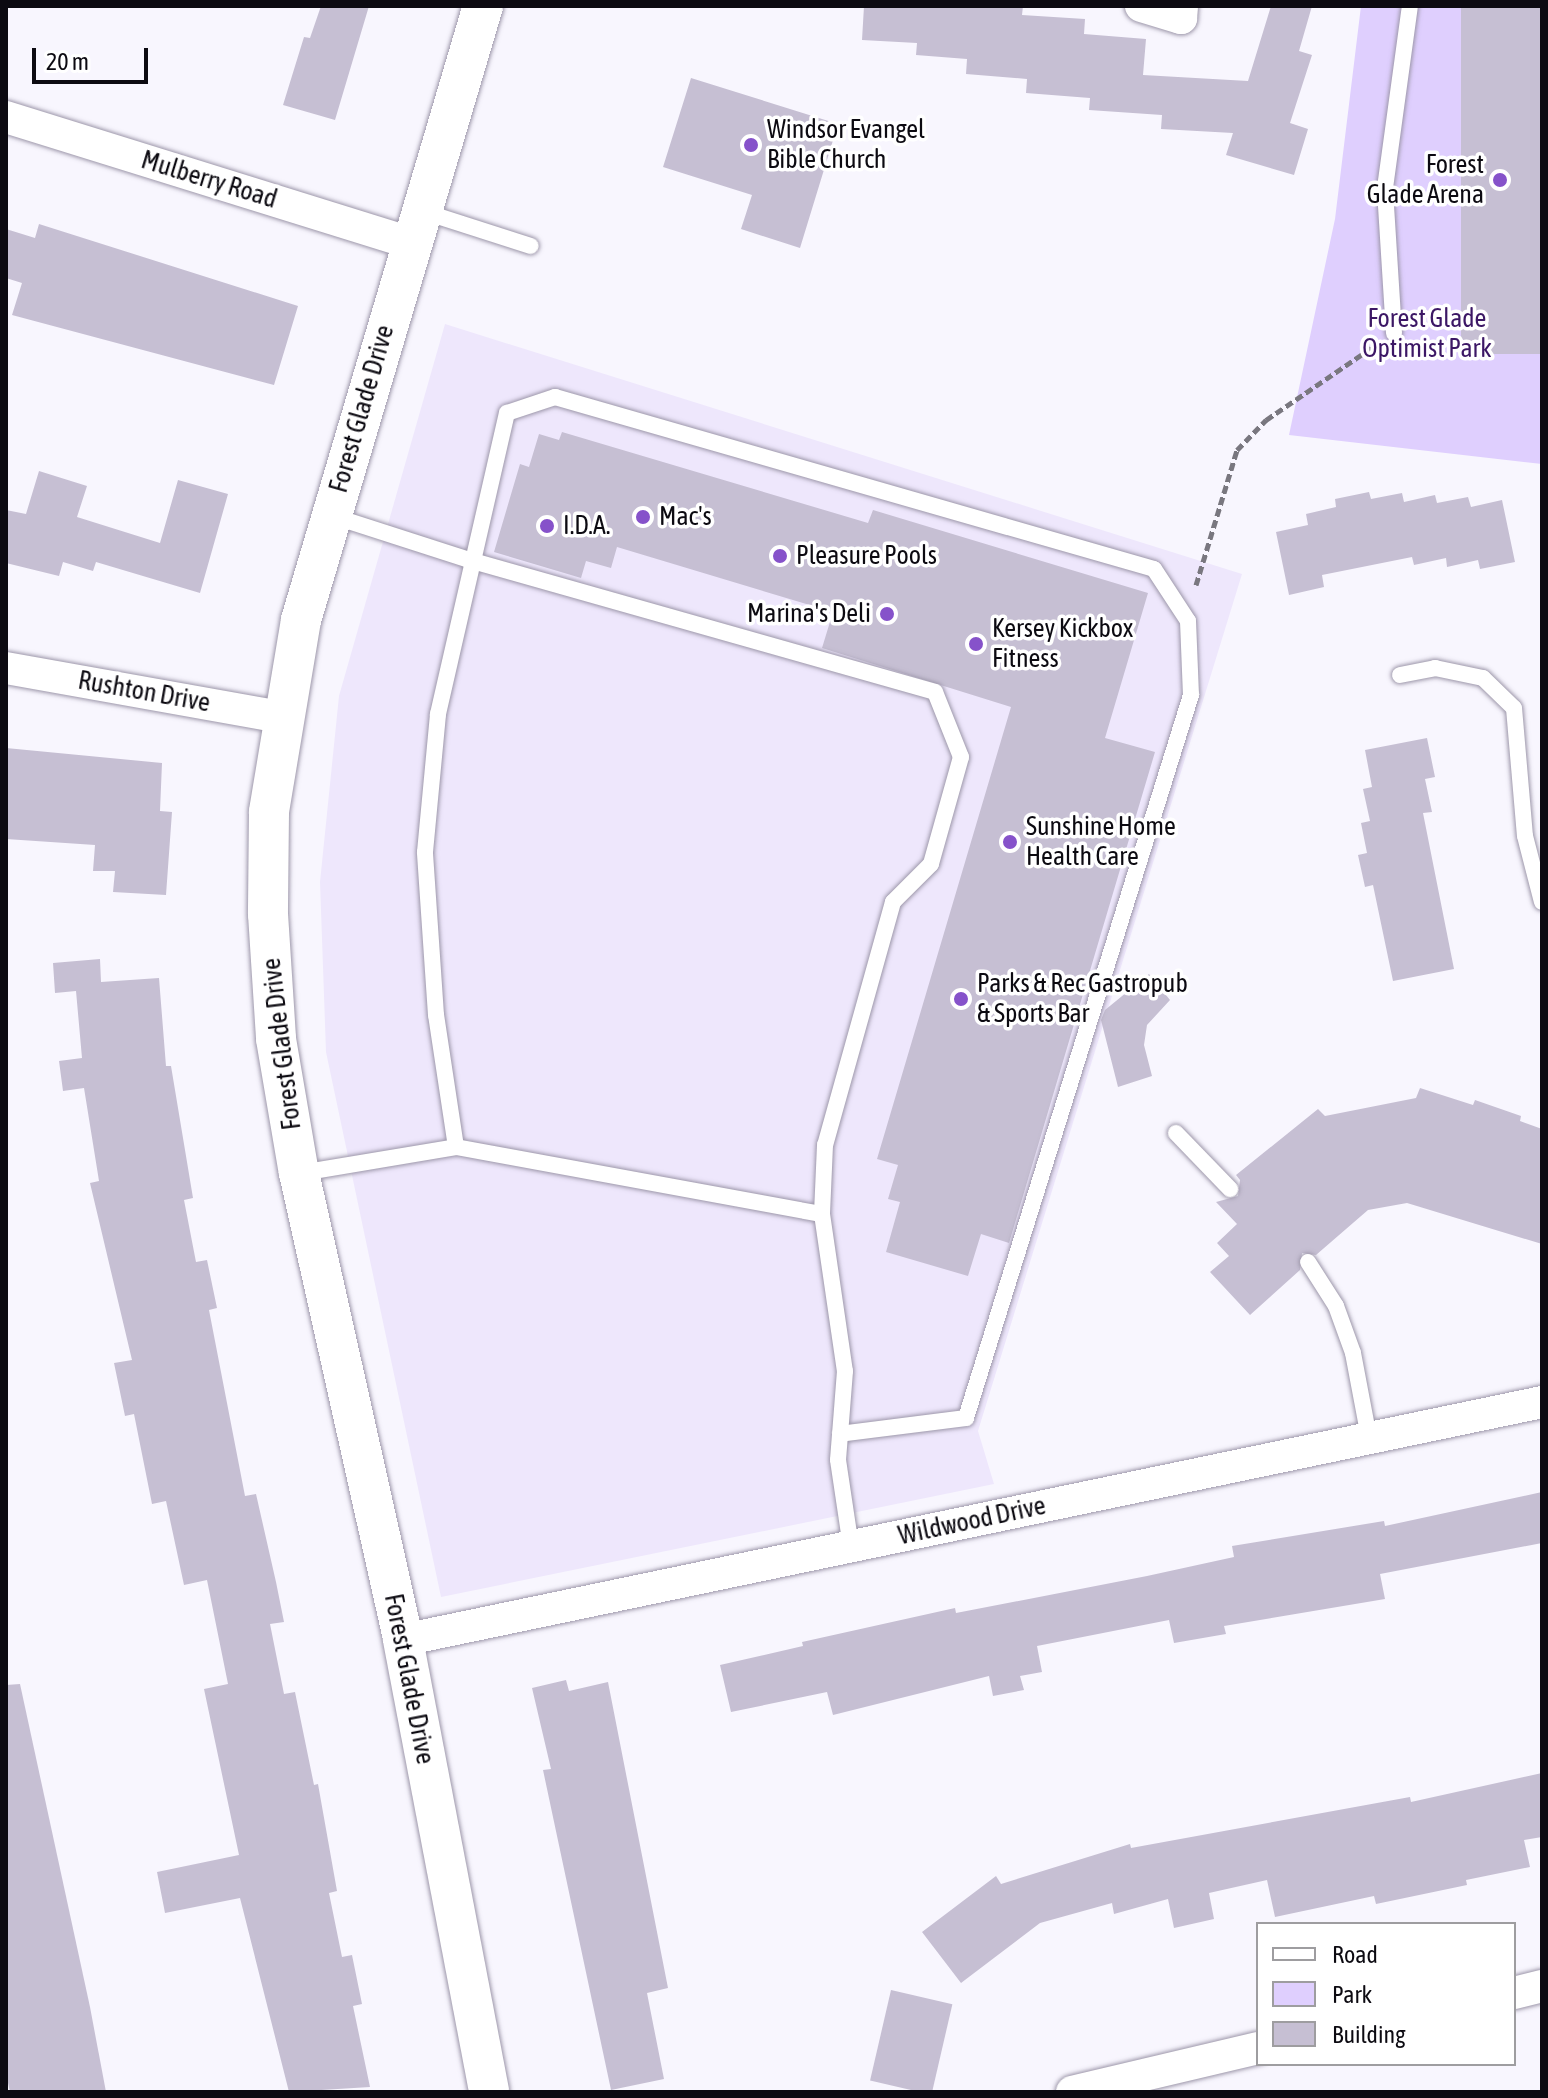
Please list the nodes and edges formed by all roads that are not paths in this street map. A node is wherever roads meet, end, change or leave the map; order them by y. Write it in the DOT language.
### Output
graph roads {
  1 [pos="483,6"];
  2 [pos="1141,6"];
  3 [pos="1182,6"];
  4 [pos="1410,6"];
  5 [pos="6,117"];
  6 [pos="416,227"];
  7 [pos="531,246"];
  8 [pos="1394,333"];
  9 [pos="331,515"];
  10 [pos="469,560"];
  11 [pos="6,668"];
  12 [pos="1400,675"];
  13 [pos="282,717"];
  14 [pos="1542,902"];
  15 [pos="1176,1133"];
  16 [pos="456,1147"];
  17 [pos="299,1173"];
  18 [pos="1230,1189"];
  19 [pos="822,1214"];
  20 [pos="1308,1262"];
  21 [pos="1542,1402"];
  22 [pos="840,1434"];
  23 [pos="1369,1438"];
  24 [pos="851,1547"];
  25 [pos="403,1640"];
  26 [pos="1542,1986"];
  27 [pos="1516,1992"];
  28 [pos="1256,2048"];
  29 [pos="489,2092"];
  30 [pos="1072,2092"];
  1 -- 6 [label="street, Forest Glade Drive"];
  2 -- 3 [label="street"];
  4 -- 8 [label="lane"];
  5 -- 6 [label="street, Mulberry Road"];
  6 -- 7 [label="lane"];
  6 -- 9 [label="street, Forest Glade Drive"];
  9 -- 10 [label="lane"];
  9 -- 13 [label="street, Forest Glade Drive"];
  10 -- 16 [label="lane"];
  10 -- 19 [label="lane"];
  10 -- 22 [label="lane"];
  11 -- 13 [label="street, Rushton Drive"];
  12 -- 14 [label="lane"];
  13 -- 17 [label="street, Forest Glade Drive"];
  15 -- 18 [label="lane"];
  16 -- 17 [label="lane"];
  16 -- 19 [label="lane"];
  17 -- 25 [label="street, Forest Glade Drive"];
  19 -- 22 [label="lane"];
  20 -- 23 [label="lane"];
  21 -- 23 [label="street, Wildwood Drive"];
  22 -- 24 [label="lane"];
  23 -- 24 [label="street, Wildwood Drive"];
  24 -- 25 [label="street, Wildwood Drive"];
  25 -- 29 [label="street, Forest Glade Drive"];
  26 -- 27 [label="street"];
  28 -- 30 [label="street"];
}
